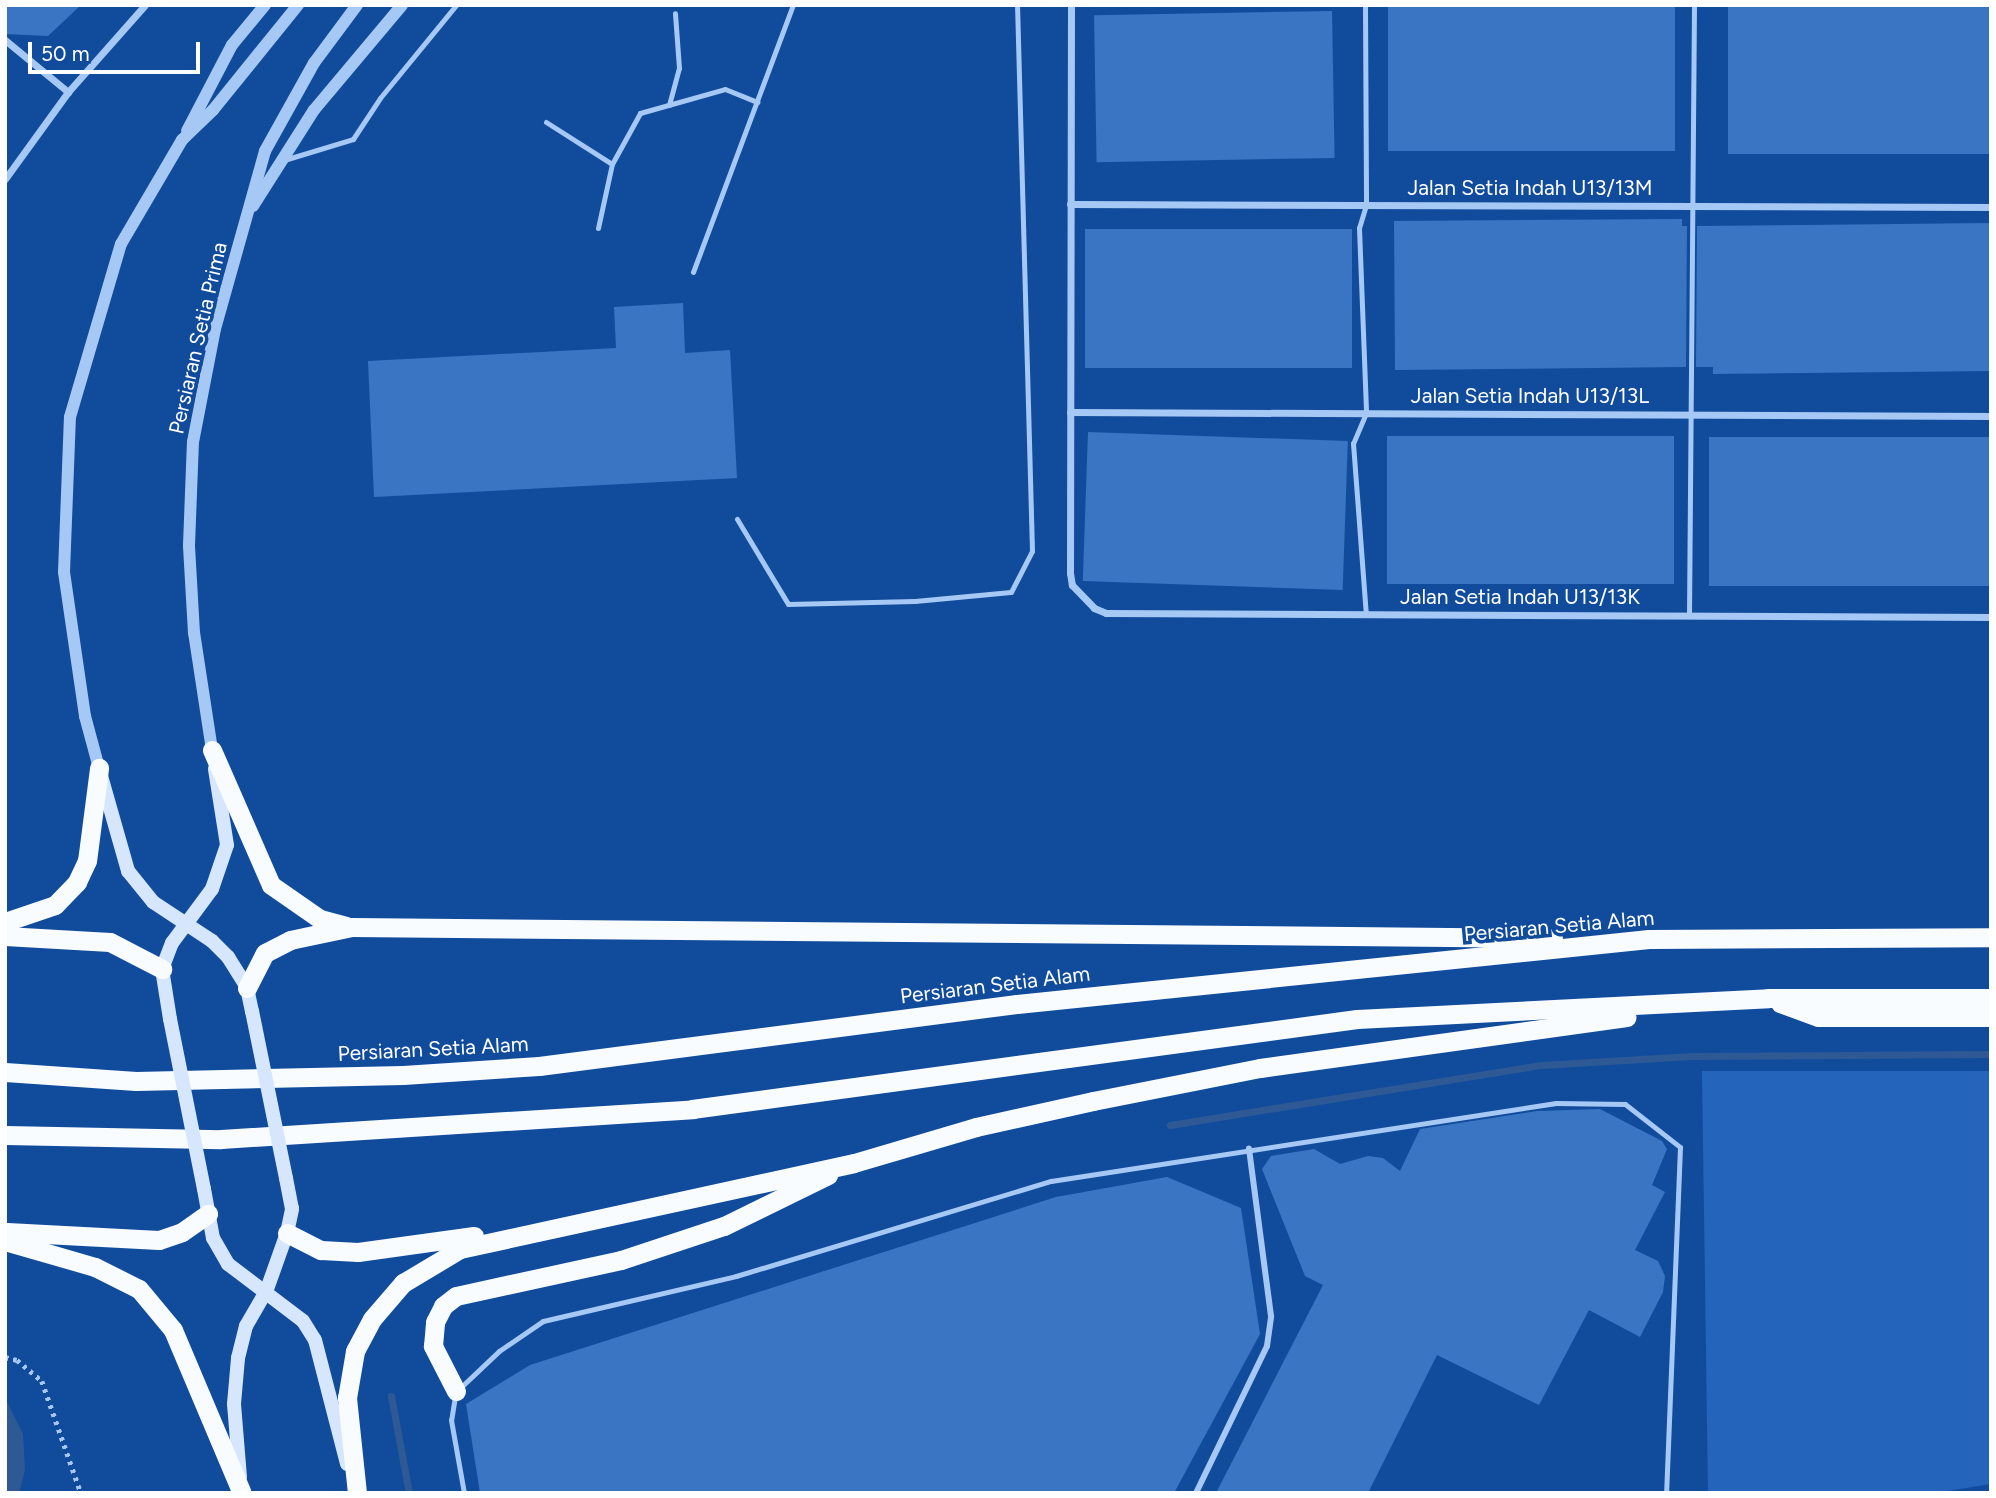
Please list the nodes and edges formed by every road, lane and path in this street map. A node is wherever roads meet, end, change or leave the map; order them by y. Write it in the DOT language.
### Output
graph roads {
  1 [pos="145,5"];
  2 [pos="265,5"];
  3 [pos="298,5"];
  4 [pos="357,5"];
  5 [pos="402,5"];
  6 [pos="456,5"];
  7 [pos="793,5"];
  8 [pos="1017,5"];
  9 [pos="1071,5"];
  10 [pos="1365,5"];
  11 [pos="1694,5"];
  12 [pos="675,13"];
  13 [pos="5,40"];
  14 [pos="68,92"];
  15 [pos="757,102"];
  16 [pos="669,105"];
  17 [pos="545,122"];
  18 [pos="182,140"];
  19 [pos="284,160"];
  20 [pos="611,164"];
  21 [pos="5,178"];
  22 [pos="1070,204"];
  23 [pos="1366,205"];
  24 [pos="1692,206"];
  25 [pos="1991,206"];
  26 [pos="246,218"];
  27 [pos="598,228"];
  28 [pos="693,272"];
  29 [pos="1070,412"];
  30 [pos="1366,414"];
  31 [pos="1689,414"];
  32 [pos="1991,416"];
  33 [pos="737,519"];
  34 [pos="1366,614"];
  35 [pos="1689,615"];
  36 [pos="1991,617"];
  37 [pos="212,750"];
  38 [pos="99,768"];
  39 [pos="5,922"];
  40 [pos="186,924"];
  41 [pos="351,928"];
  42 [pos="5,936"];
  43 [pos="1991,937"];
  44 [pos="1650,939"];
  45 [pos="162,969"];
  46 [pos="247,988"];
  47 [pos="1768,998"];
  48 [pos="1991,998"];
  49 [pos="1991,1017"];
  50 [pos="5,1072"];
  51 [pos="5,1135"];
  52 [pos="1249,1148"];
  53 [pos="854,1163"];
  54 [pos="208,1214"];
  55 [pos="562,1223"];
  56 [pos="5,1232"];
  57 [pos="287,1234"];
  58 [pos="5,1241"];
  59 [pos="266,1292"];
  60 [pos="5,1357"];
  61 [pos="456,1391"];
  62 [pos="242,1492"];
  63 [pos="81,1493"];
  64 [pos="355,1493"];
  65 [pos="464,1493"];
  66 [pos="1196,1493"];
  67 [pos="1668,1493"];
  1 -- 14 [label="street"];
  2 -- 18 [label="street"];
  3 -- 18 [label="street"];
  4 -- 26 [label="street, Persiaran Setia Prima"];
  5 -- 19 [label="street"];
  6 -- 19 [label="lane"];
  7 -- 15 [label="lane"];
  8 -- 33 [label="lane"];
  9 -- 22 [label="street"];
  10 -- 23 [label="lane"];
  11 -- 24 [label="lane"];
  12 -- 16 [label="lane"];
  13 -- 14 [label="street"];
  14 -- 21 [label="street"];
  15 -- 16 [label="lane"];
  15 -- 28 [label="lane"];
  16 -- 20 [label="lane"];
  17 -- 20 [label="lane"];
  18 -- 38 [label="street"];
  19 -- 26 [label="street"];
  20 -- 27 [label="lane"];
  22 -- 23 [label="street, Jalan Setia Indah U13/13M"];
  22 -- 29 [label="street"];
  23 -- 24 [label="street, Jalan Setia Indah U13/13M"];
  23 -- 30 [label="lane"];
  24 -- 25 [label="street, Jalan Setia Indah U13/13M"];
  24 -- 31 [label="lane"];
  26 -- 37 [label="street, Persiaran Setia Prima"];
  29 -- 30 [label="street, Jalan Setia Indah U13/13L"];
  29 -- 34 [label="street, Jalan Setia Indah U13/13K"];
  30 -- 31 [label="street, Jalan Setia Indah U13/13L"];
  30 -- 34 [label="lane"];
  31 -- 32 [label="street, Jalan Setia Indah U13/13L"];
  31 -- 35 [label="lane"];
  34 -- 35 [label="street, Jalan Setia Indah U13/13K"];
  35 -- 36 [label="street, Jalan Setia Indah U13/13K"];
  37 -- 40 [label="main road"];
  37 -- 41 [label="highway"];
  38 -- 39 [label="highway"];
  38 -- 40 [label="main road"];
  40 -- 45 [label="main road"];
  40 -- 46 [label="main road"];
  41 -- 44 [label="highway"];
  41 -- 46 [label="highway"];
  42 -- 45 [label="highway"];
  43 -- 44 [label="highway, Persiaran Setia Alam"];
  44 -- 50 [label="highway, Persiaran Setia Alam"];
  45 -- 54 [label="main road, bridge"];
  46 -- 57 [label="main road, bridge"];
  47 -- 48 [label="highway"];
  47 -- 49 [label="highway"];
  47 -- 51 [label="highway"];
  47 -- 53 [label="highway"];
  52 -- 61 [label="lane"];
  52 -- 66 [label="street"];
  52 -- 67 [label="lane"];
  53 -- 55 [label="highway"];
  53 -- 61 [label="highway"];
  54 -- 56 [label="highway"];
  54 -- 59 [label="main road"];
  55 -- 57 [label="highway"];
  55 -- 64 [label="highway"];
  57 -- 59 [label="main road"];
  58 -- 62 [label="highway"];
  59 -- 62 [label="main road"];
  59 -- 64 [label="main road"];
  60 -- 63 [label="path"];
  61 -- 65 [label="lane"];
}
